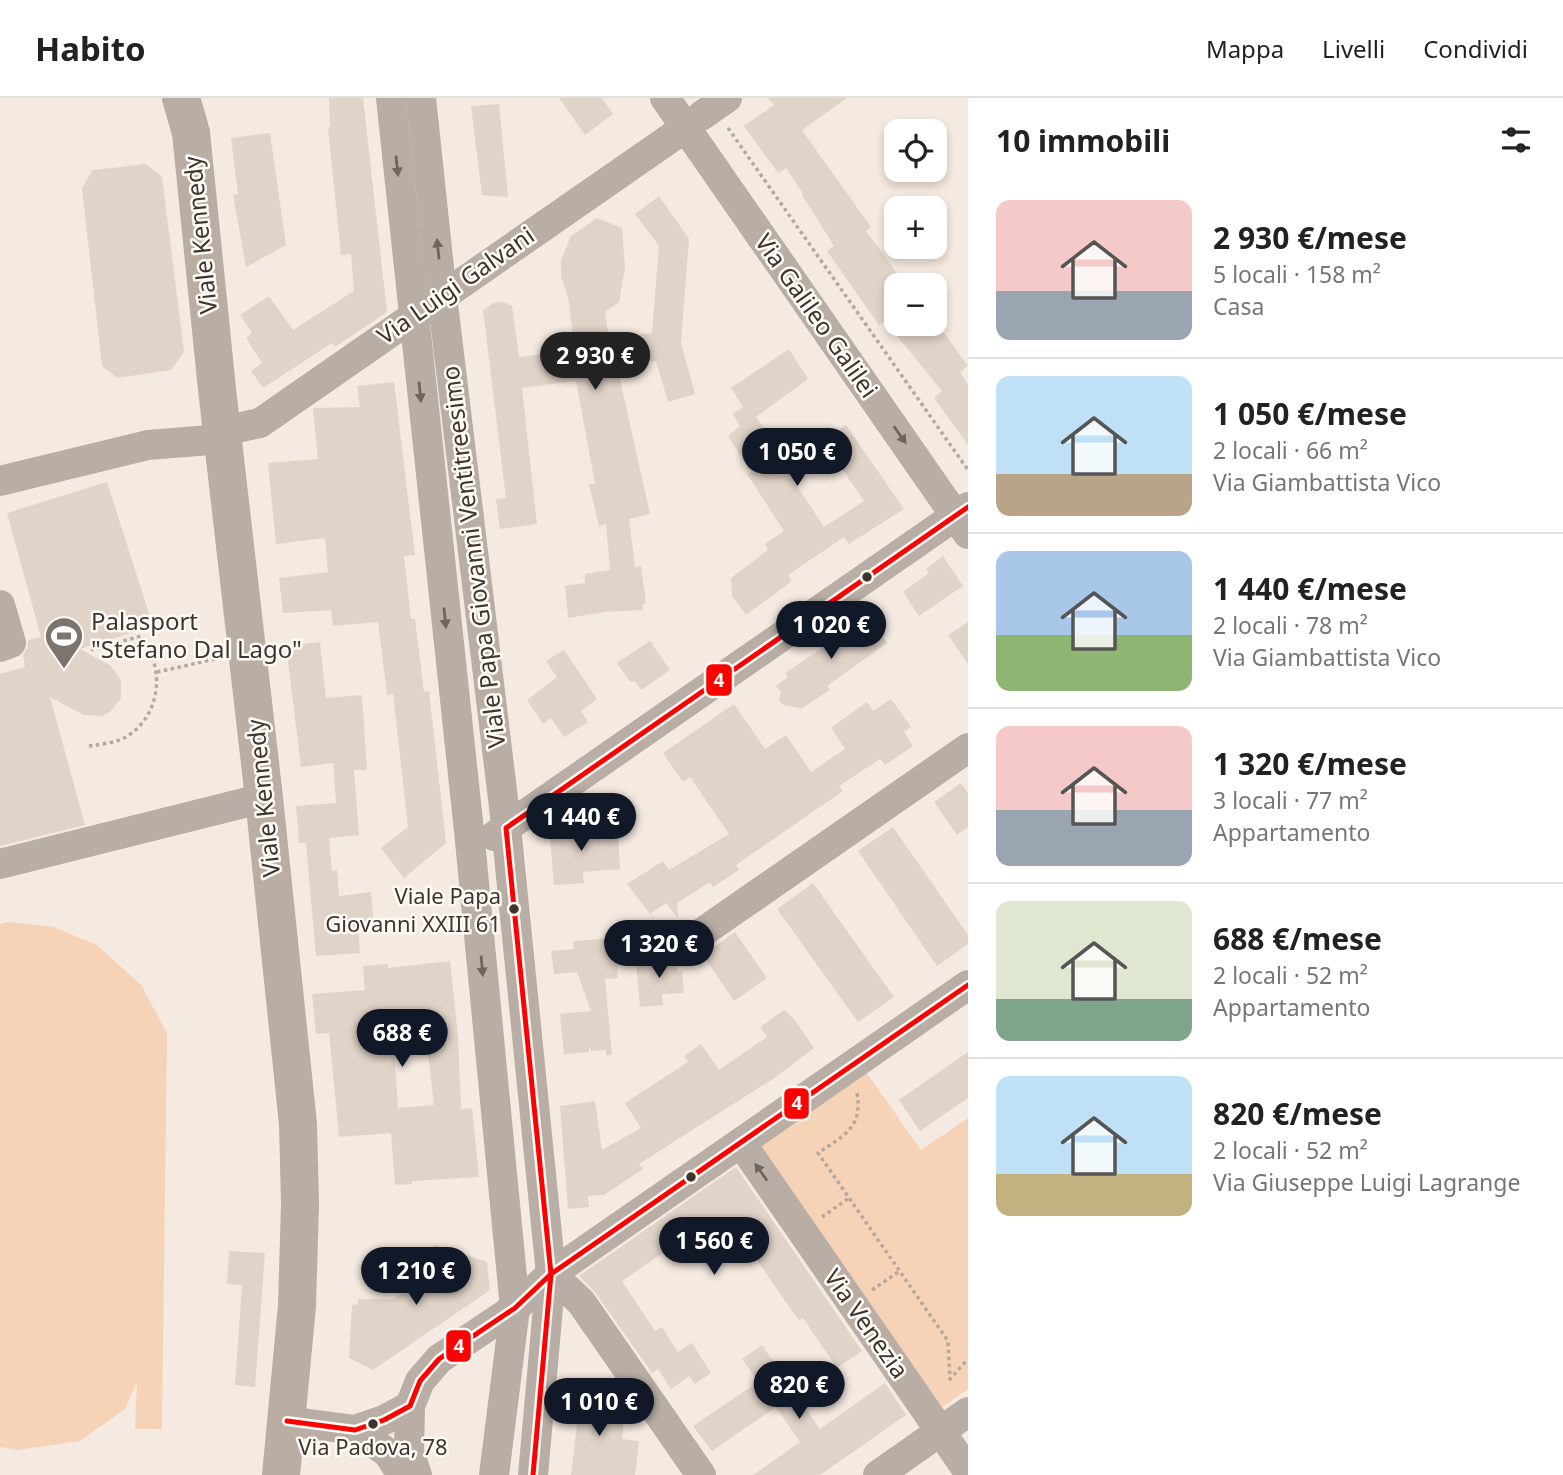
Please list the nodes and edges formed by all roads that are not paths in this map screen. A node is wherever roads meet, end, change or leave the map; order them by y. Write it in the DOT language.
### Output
graph roads {
  1 [pos="391,98"];
  2 [pos="421,98"];
  3 [pos="664,98"];
  4 [pos="188,106"];
  5 [pos="705,113"];
  6 [pos="442,296"];
  7 [pos="412,317"];
  8 [pos="222,435"];
  9 [pos="0,481"];
  10 [pos="965,513"];
  11 [pos="0,605"];
  12 [pos="0,646"];
  13 [pos="968,748"];
  14 [pos="264,798"];
  15 [pos="506,828"];
  16 [pos="470,852"];
  17 [pos="0,864"];
  18 [pos="687,943"];
  19 [pos="968,985"];
  20 [pos="741,1143"];
  21 [pos="551,1274"];
  22 [pos="514,1308"];
  23 [pos="410,1406"];
  24 [pos="968,1412"];
  25 [pos="287,1421"];
  26 [pos="355,1430"];
  27 [pos="941,1431"];
  28 [pos="968,1471"];
  29 [pos="281,1475"];
  30 [pos="402,1475"];
  31 [pos="417,1475"];
  32 [pos="494,1475"];
  33 [pos="533,1475"];
  34 [pos="701,1475"];
  35 [pos="878,1475"];
  1 -- 7 [label="street, Viale Papa Giovanni Ventitreesimo, one-way"];
  6 -- 2 [label="street, Viale Papa Giovanni Ventitreesimo, one-way"];
  3 -- 5 [label="street, Via Galileo Galilei"];
  4 -- 8 [label="main road, Viale Kennedy"];
  5 -- 6 [label="street, Via Luigi Galvani"];
  5 -- 10 [label="street, Via Galileo Galilei"];
  6 -- 7 [label="street, Via Luigi Galvani"];
  6 -- 15 [label="street, Viale Papa Giovanni Ventitreesimo"];
  7 -- 8 [label="street, Via Luigi Galvani"];
  7 -- 16 [label="street, Viale Papa Giovanni Ventitreesimo, one-way"];
  8 -- 9 [label="street, Via Luigi Galvani"];
  8 -- 14 [label="main road, Viale Kennedy"];
  10 -- 15 [label="street"];
  11 -- 12 [label="street"];
  13 -- 18 [label="street"];
  14 -- 17 [label="street"];
  14 -- 25 [label="main road, Viale Kennedy"];
  15 -- 16 [label="street"];
  15 -- 21 [label="street, Viale Papa Giovanni Ventitreesimo"];
  16 -- 22 [label="street, Viale Papa Giovanni Ventitreesimo, one-way"];
  19 -- 20 [label="street"];
  20 -- 21 [label="street"];
  27 -- 20 [label="street, Via Venezia, one-way"];
  21 -- 22 [label="street"];
  21 -- 33 [label="street, Viale Papa Giovanni Ventitreesimo"];
  21 -- 34 [label="street"];
  22 -- 23 [label="street"];
  22 -- 32 [label="street, Viale Papa Giovanni Ventitreesimo"];
  23 -- 26 [label="street"];
  23 -- 31 [label="street"];
  24 -- 27 [label="street"];
  25 -- 26 [label="street"];
  25 -- 29 [label="main road, Viale Kennedy"];
  26 -- 30 [label="street"];
  27 -- 28 [label="street, Via Venezia"];
  27 -- 35 [label="street"];
}
